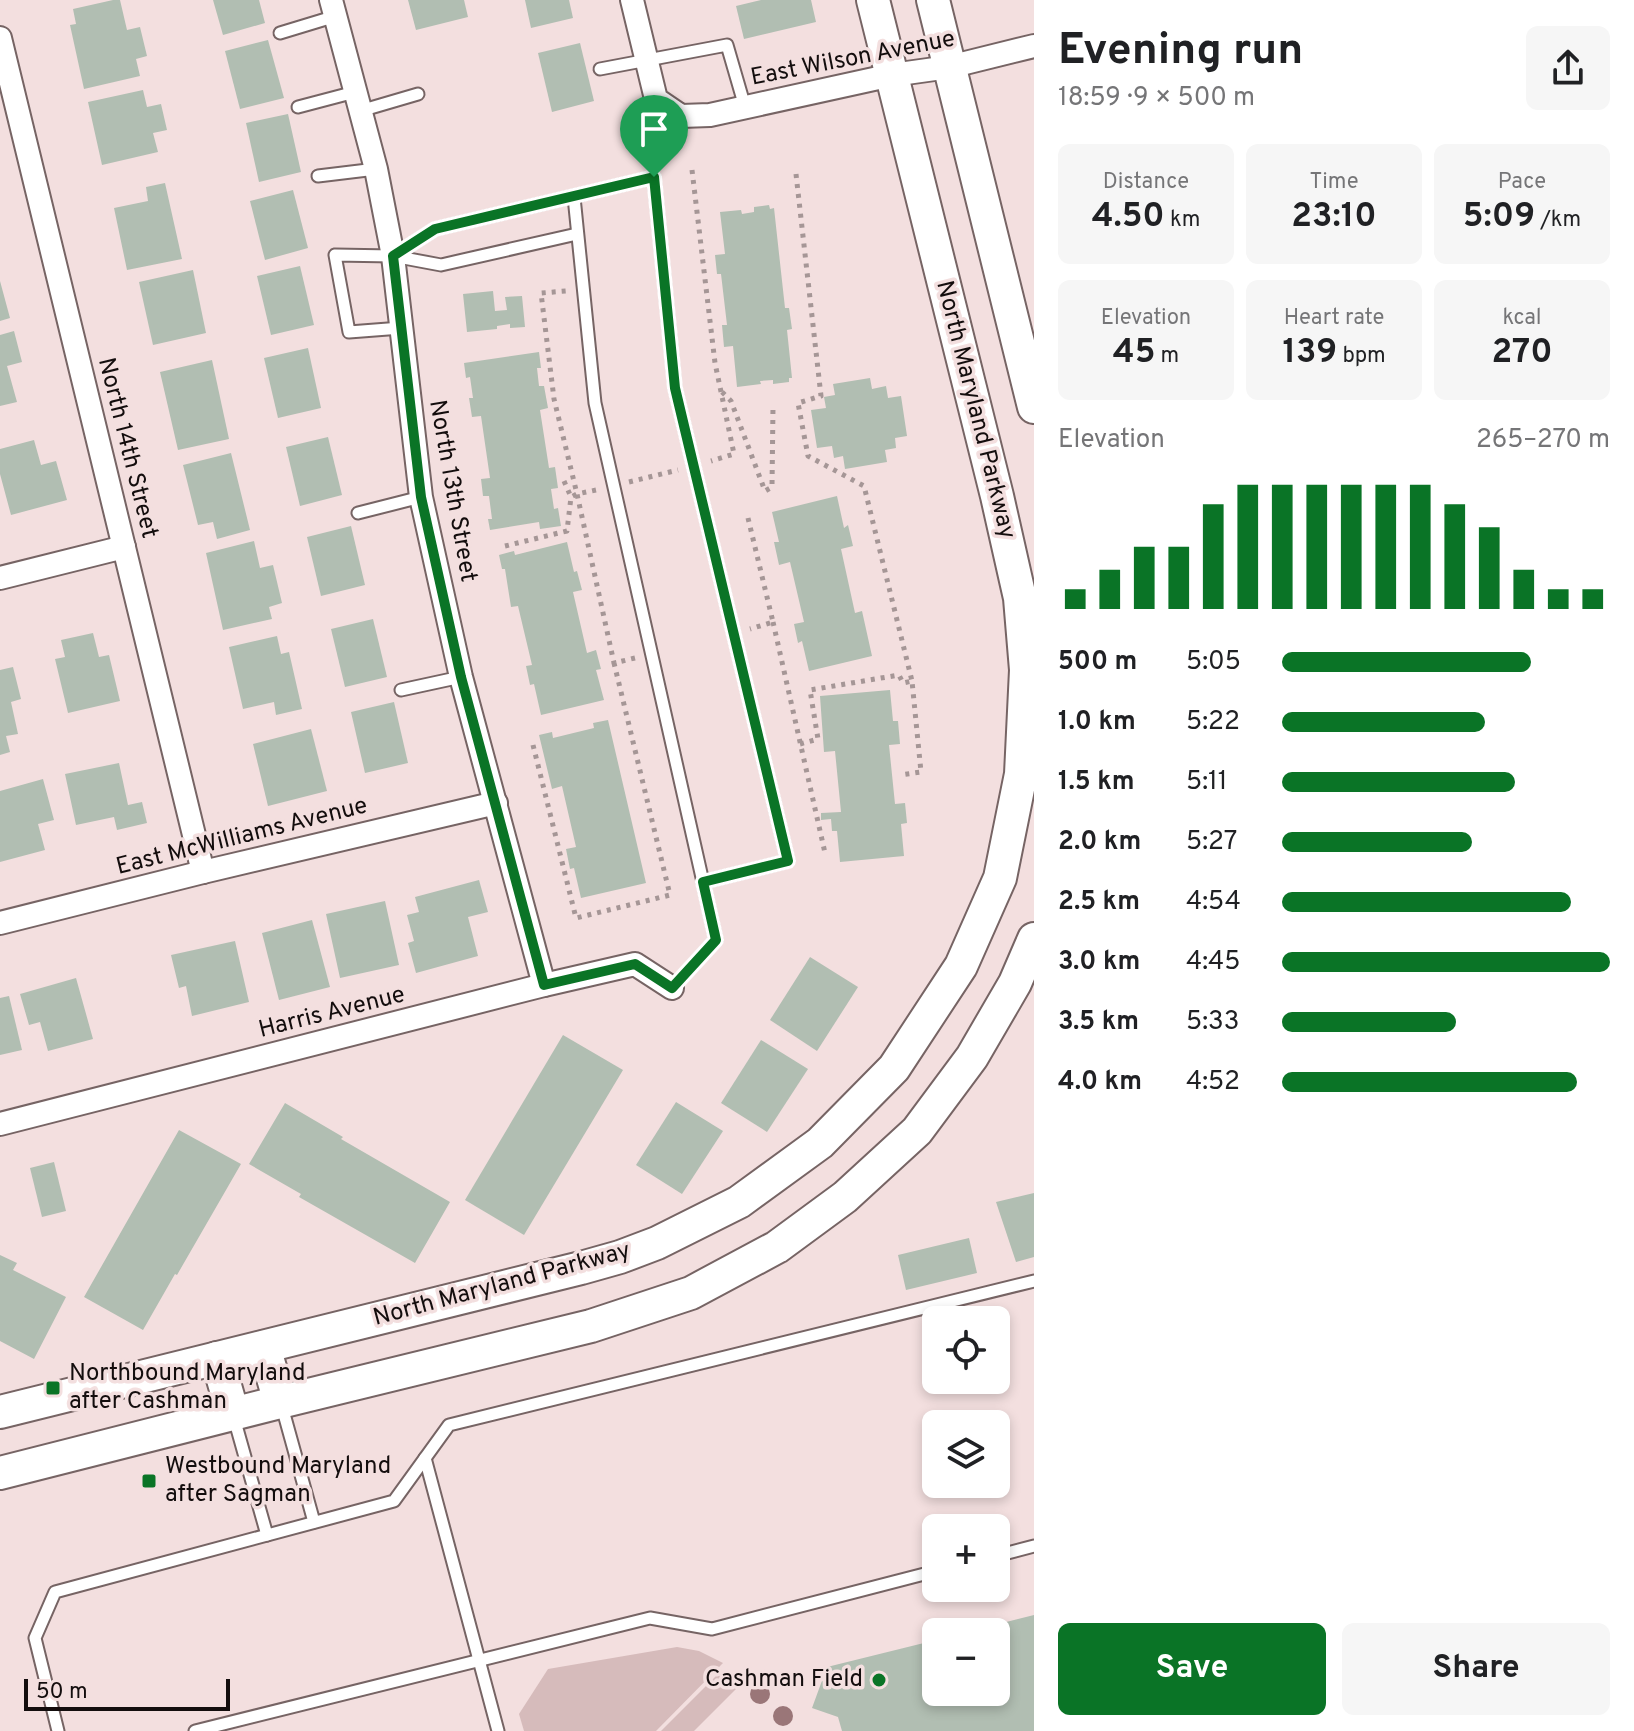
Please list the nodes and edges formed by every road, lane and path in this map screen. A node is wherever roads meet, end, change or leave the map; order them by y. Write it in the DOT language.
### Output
graph roads {
  1 [pos="632,0"];
  2 [pos="873,0"];
  3 [pos="933,0"];
  4 [pos="334,8"];
  5 [pos="280,33"];
  6 [pos="0,38"];
  7 [pos="1034,46"];
  8 [pos="647,60"];
  9 [pos="949,67"];
  10 [pos="600,69"];
  11 [pos="892,75"];
  12 [pos="418,94"];
  13 [pos="357,102"];
  14 [pos="298,107"];
  15 [pos="745,107"];
  16 [pos="376,169"];
  17 [pos="692,170"];
  18 [pos="796,174"];
  19 [pos="318,176"];
  20 [pos="574,197"];
  21 [pos="577,234"];
  22 [pos="393,256"];
  23 [pos="583,289"];
  24 [pos="401,328"];
  25 [pos="721,391"];
  26 [pos="773,407"];
  27 [pos="1034,407"];
  28 [pos="693,466"];
  29 [pos="564,481"];
  30 [pos="614,486"];
  31 [pos="574,496"];
  32 [pos="421,497"];
  33 [pos="358,513"];
  34 [pos="748,518"];
  35 [pos="505,546"];
  36 [pos="124,547"];
  37 [pos="0,578"];
  38 [pos="773,622"];
  39 [pos="733,634"];
  40 [pos="652,654"];
  41 [pos="614,663"];
  42 [pos="461,677"];
  43 [pos="912,681"];
  44 [pos="401,690"];
  45 [pos="800,744"];
  46 [pos="533,745"];
  47 [pos="900,775"];
  48 [pos="496,803"];
  49 [pos="825,853"];
  50 [pos="203,872"];
  51 [pos="703,882"];
  52 [pos="0,923"];
  53 [pos="1034,939"];
  54 [pos="544,985"];
  55 [pos="672,988"];
  56 [pos="0,1124"];
  57 [pos="1034,1281"];
  58 [pos="264,1347"];
  59 [pos="217,1358"];
  60 [pos="280,1402"];
  61 [pos="0,1412"];
  62 [pos="233,1414"];
  63 [pos="425,1458"];
  64 [pos="0,1473"];
  65 [pos="314,1522"];
  66 [pos="267,1535"];
  67 [pos="1034,1546"];
  68 [pos="1010,1552"];
  69 [pos="922,1575"];
  70 [pos="478,1661"];
  71 [pos="58,1731"];
  72 [pos="195,1731"];
  73 [pos="498,1731"];
  1 -- 8 [label="street"];
  2 -- 11 [label="main road, North Maryland Parkway"];
  3 -- 9 [label="main road"];
  4 -- 5 [label="lane"];
  4 -- 13 [label="street, North 13th Street"];
  6 -- 36 [label="street, North 14th Street"];
  7 -- 9 [label="street, East Wilson Avenue"];
  8 -- 10 [label="lane"];
  8 -- 15 [label="street, East Wilson Avenue"];
  8 -- 15 [label="lane"];
  9 -- 11 [label="street, East Wilson Avenue"];
  9 -- 27 [label="main road"];
  11 -- 15 [label="street, East Wilson Avenue"];
  11 -- 58 [label="main road, North Maryland Parkway"];
  12 -- 13 [label="lane"];
  13 -- 14 [label="lane"];
  13 -- 16 [label="street, North 13th Street"];
  16 -- 19 [label="lane"];
  16 -- 22 [label="street, North 13th Street"];
  17 -- 25 [label="path"];
  18 -- 43 [label="path"];
  20 -- 21 [label="lane"];
  20 -- 22 [label="lane"];
  20 -- 28 [label="lane"];
  21 -- 22 [label="lane"];
  21 -- 23 [label="lane"];
  22 -- 24 [label="street, North 13th Street"];
  22 -- 24 [label="lane"];
  23 -- 30 [label="lane"];
  23 -- 31 [label="path"];
  24 -- 32 [label="street, North 13th Street"];
  25 -- 26 [label="path"];
  25 -- 28 [label="path"];
  28 -- 30 [label="path"];
  28 -- 39 [label="lane"];
  29 -- 31 [label="path"];
  30 -- 31 [label="path"];
  30 -- 40 [label="lane"];
  31 -- 35 [label="path"];
  31 -- 41 [label="path"];
  32 -- 33 [label="lane"];
  32 -- 42 [label="street, North 13th Street"];
  34 -- 38 [label="path"];
  36 -- 37 [label="street"];
  36 -- 50 [label="street, North 14th Street"];
  38 -- 39 [label="path"];
  38 -- 45 [label="path"];
  39 -- 51 [label="lane"];
  40 -- 41 [label="path"];
  40 -- 51 [label="lane"];
  41 -- 46 [label="path"];
  42 -- 44 [label="lane"];
  42 -- 48 [label="street, North 13th Street"];
  43 -- 45 [label="path"];
  43 -- 47 [label="path"];
  45 -- 49 [label="path"];
  48 -- 50 [label="street, East McWilliams Avenue"];
  48 -- 54 [label="street, North 13th Street"];
  50 -- 52 [label="street, East McWilliams Avenue"];
  51 -- 55 [label="lane"];
  53 -- 60 [label="main road"];
  54 -- 55 [label="street, Harris Avenue"];
  54 -- 56 [label="street, Harris Avenue"];
  57 -- 63 [label="lane"];
  58 -- 59 [label="main road, North Maryland Parkway"];
  58 -- 60 [label="main road"];
  59 -- 61 [label="main road, North Maryland Parkway"];
  59 -- 62 [label="main road"];
  60 -- 62 [label="main road"];
  60 -- 65 [label="lane"];
  62 -- 64 [label="main road"];
  62 -- 66 [label="lane"];
  63 -- 65 [label="lane"];
  63 -- 70 [label="lane"];
  65 -- 66 [label="lane"];
  66 -- 71 [label="lane"];
  67 -- 68 [label="lane"];
  69 -- 70 [label="lane"];
  70 -- 72 [label="lane"];
  70 -- 73 [label="lane"];
}
